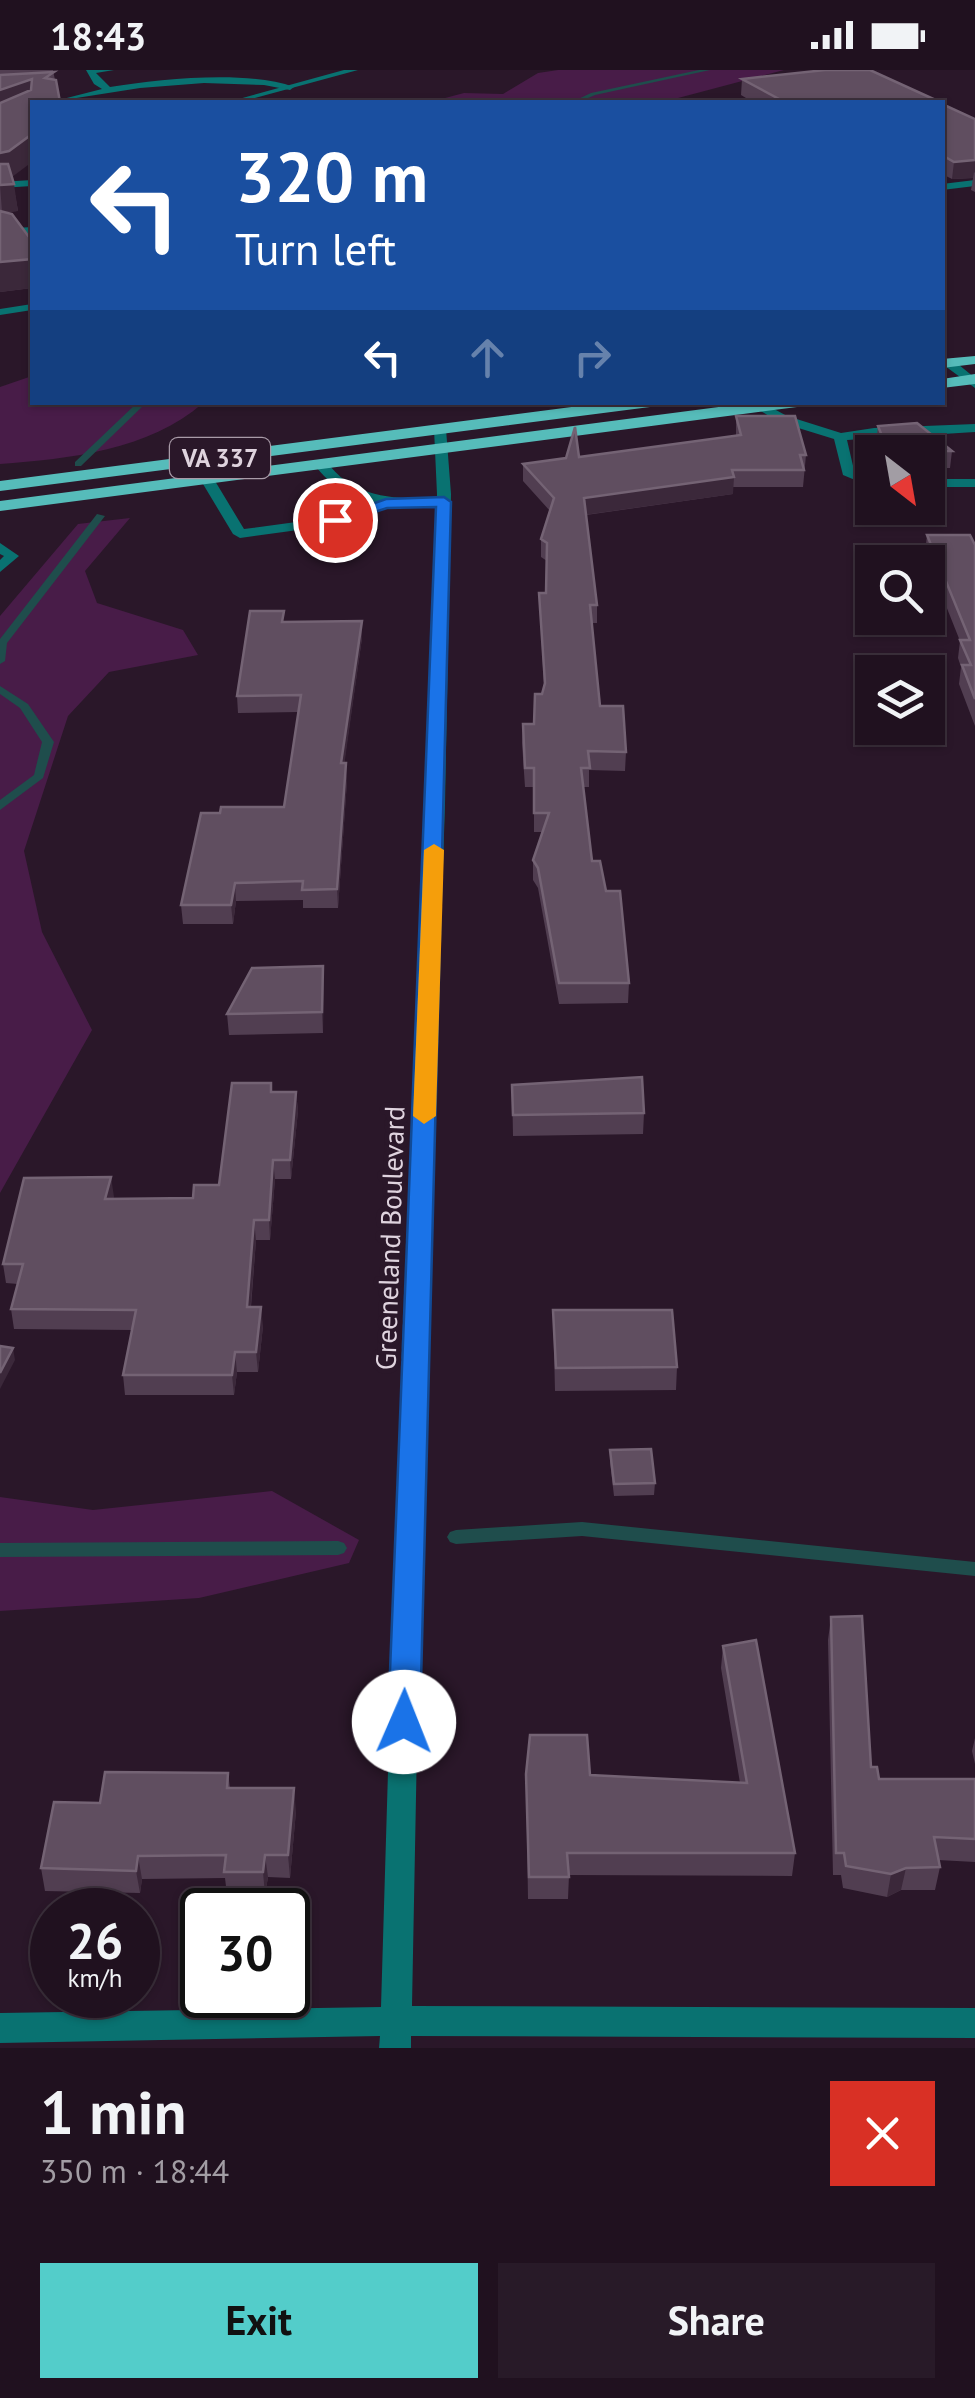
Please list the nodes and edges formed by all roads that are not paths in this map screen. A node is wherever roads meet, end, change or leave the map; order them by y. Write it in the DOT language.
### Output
graph roads {
  1 [pos="110,70"];
  2 [pos="354,70"];
  3 [pos="290,87"];
  4 [pos="106,88"];
  5 [pos="53,90"];
  6 [pos="62,100"];
  7 [pos="240,100"];
  8 [pos="30,183"];
  9 [pos="975,183"];
  10 [pos="0,186"];
  11 [pos="945,187"];
  12 [pos="30,230"];
  13 [pos="0,232"];
  14 [pos="30,238"];
  15 [pos="30,307"];
  16 [pos="0,312"];
  17 [pos="975,360"];
  18 [pos="946,364"];
  19 [pos="973,381"];
  20 [pos="945,384"];
  21 [pos="633,405"];
  22 [pos="777,405"];
  23 [pos="763,407"];
  24 [pos="975,428"];
  25 [pos="840,438"];
  26 [pos="441,439"];
  27 [pos="321,464"];
  28 [pos="855,475"];
  29 [pos="206,480"];
  30 [pos="945,483"];
  31 [pos="975,483"];
  32 [pos="0,486"];
  33 [pos="444,502"];
  34 [pos="386,504"];
  35 [pos="0,506"];
  36 [pos="0,546"];
  37 [pos="0,568"];
  38 [pos="975,2022"];
  39 [pos="0,2028"];
  40 [pos="396,2035"];
  1 -- 4 [label="street"];
  2 -- 3 [label="street"];
  3 -- 4 [label="street"];
  3 -- 7 [label="street"];
  4 -- 5 [label="street"];
  4 -- 6 [label="street"];
  8 -- 10 [label="street"];
  9 -- 11 [label="street"];
  12 -- 13 [label="street"];
  13 -- 14 [label="street"];
  15 -- 16 [label="street"];
  17 -- 18 [label="main road"];
  18 -- 19 [label="street"];
  19 -- 20 [label="main road"];
  21 -- 26 [label="main road, VA 337"];
  22 -- 23 [label="main road, VA 337"];
  23 -- 25 [label="street"];
  23 -- 26 [label="main road, VA 337"];
  24 -- 25 [label="street"];
  25 -- 28 [label="street"];
  26 -- 27 [label="main road, VA 337"];
  26 -- 32 [label="main road, VA 337"];
  26 -- 33 [label="street, Greeneland Boulevard"];
  27 -- 29 [label="main road, VA 337"];
  27 -- 34 [label="street"];
  29 -- 34 [label="street"];
  29 -- 35 [label="main road, VA 337"];
  30 -- 31 [label="street"];
  33 -- 34 [label="street"];
  33 -- 40 [label="street, Greeneland Boulevard"];
  36 -- 37 [label="street"];
  38 -- 40 [label="street"];
  39 -- 40 [label="street"];
}
